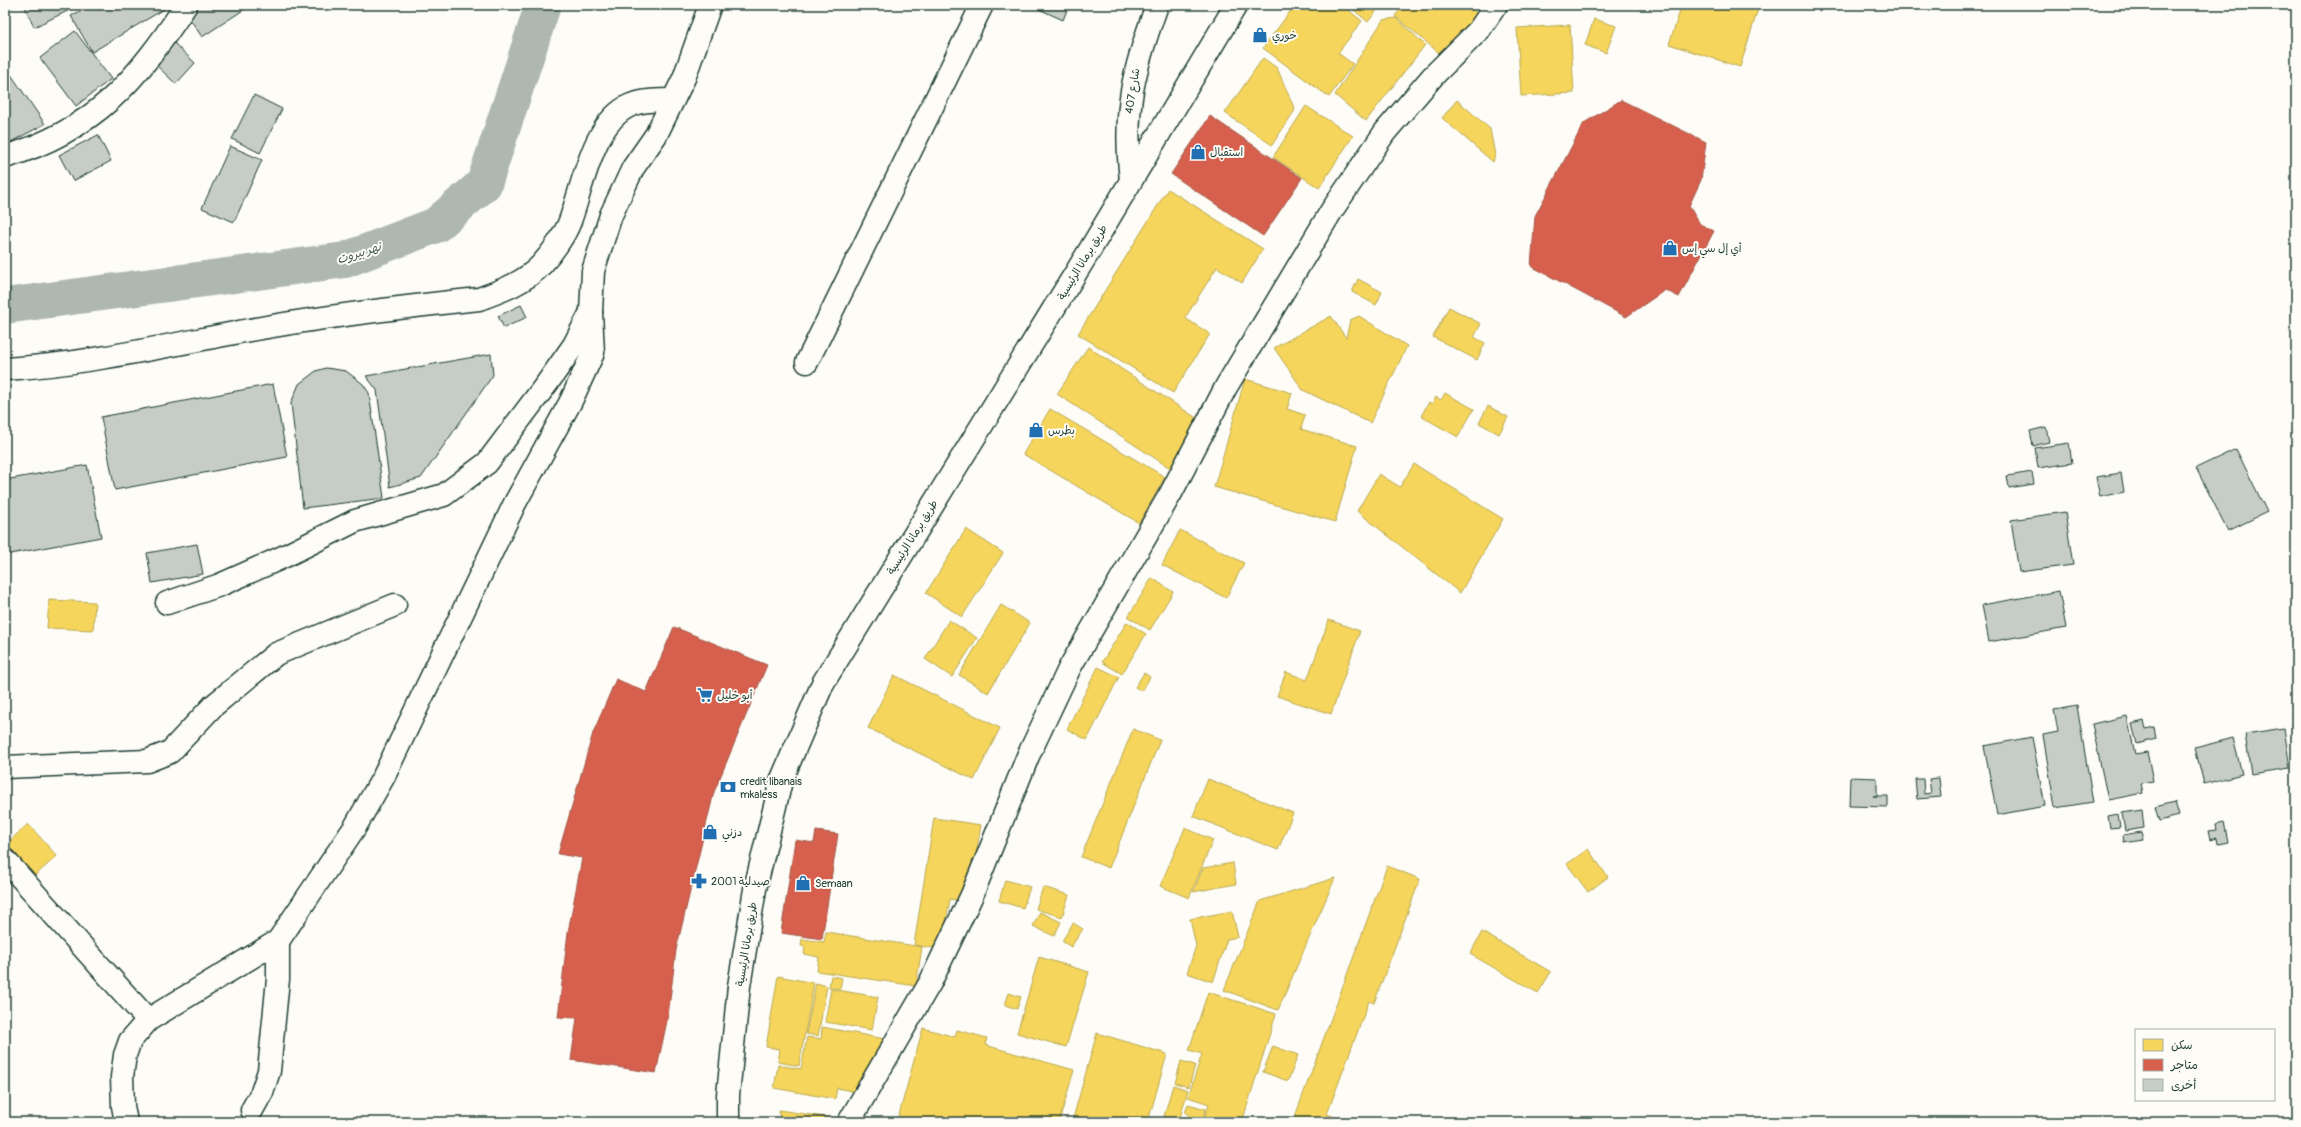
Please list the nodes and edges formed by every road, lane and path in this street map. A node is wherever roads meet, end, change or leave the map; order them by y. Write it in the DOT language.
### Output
graph roads {
  1 [pos="186,5"];
  2 [pos="710,5"];
  3 [pos="982,5"];
  4 [pos="1157,5"];
  5 [pos="1236,5"];
  6 [pos="1496,5"];
  7 [pos="673,100"];
  8 [pos="5,157"];
  9 [pos="1131,180"];
  10 [pos="591,312"];
  11 [pos="808,362"];
  12 [pos="5,369"];
  13 [pos="166,603"];
  14 [pos="395,605"];
  15 [pos="5,767"];
  16 [pos="5,860"];
  17 [pos="278,941"];
  18 [pos="148,1020"];
  19 [pos="252,1110"];
  20 [pos="126,1122"];
  21 [pos="728,1122"];
  22 [pos="849,1122"];
  1 -- 8 [label="street"];
  2 -- 7 [label="street"];
  3 -- 11 [label="street"];
  4 -- 9 [label="street, شارع 407"];
  5 -- 9 [label="street, طريق برمانا الرئيسية"];
  6 -- 22 [label="street"];
  7 -- 10 [label="street"];
  7 -- 12 [label="street"];
  9 -- 21 [label="street, طريق برمانا الرئيسية"];
  10 -- 13 [label="street"];
  10 -- 17 [label="street"];
  14 -- 15 [label="street"];
  16 -- 18 [label="street"];
  17 -- 18 [label="street"];
  17 -- 19 [label="street"];
  18 -- 20 [label="street"];
}
